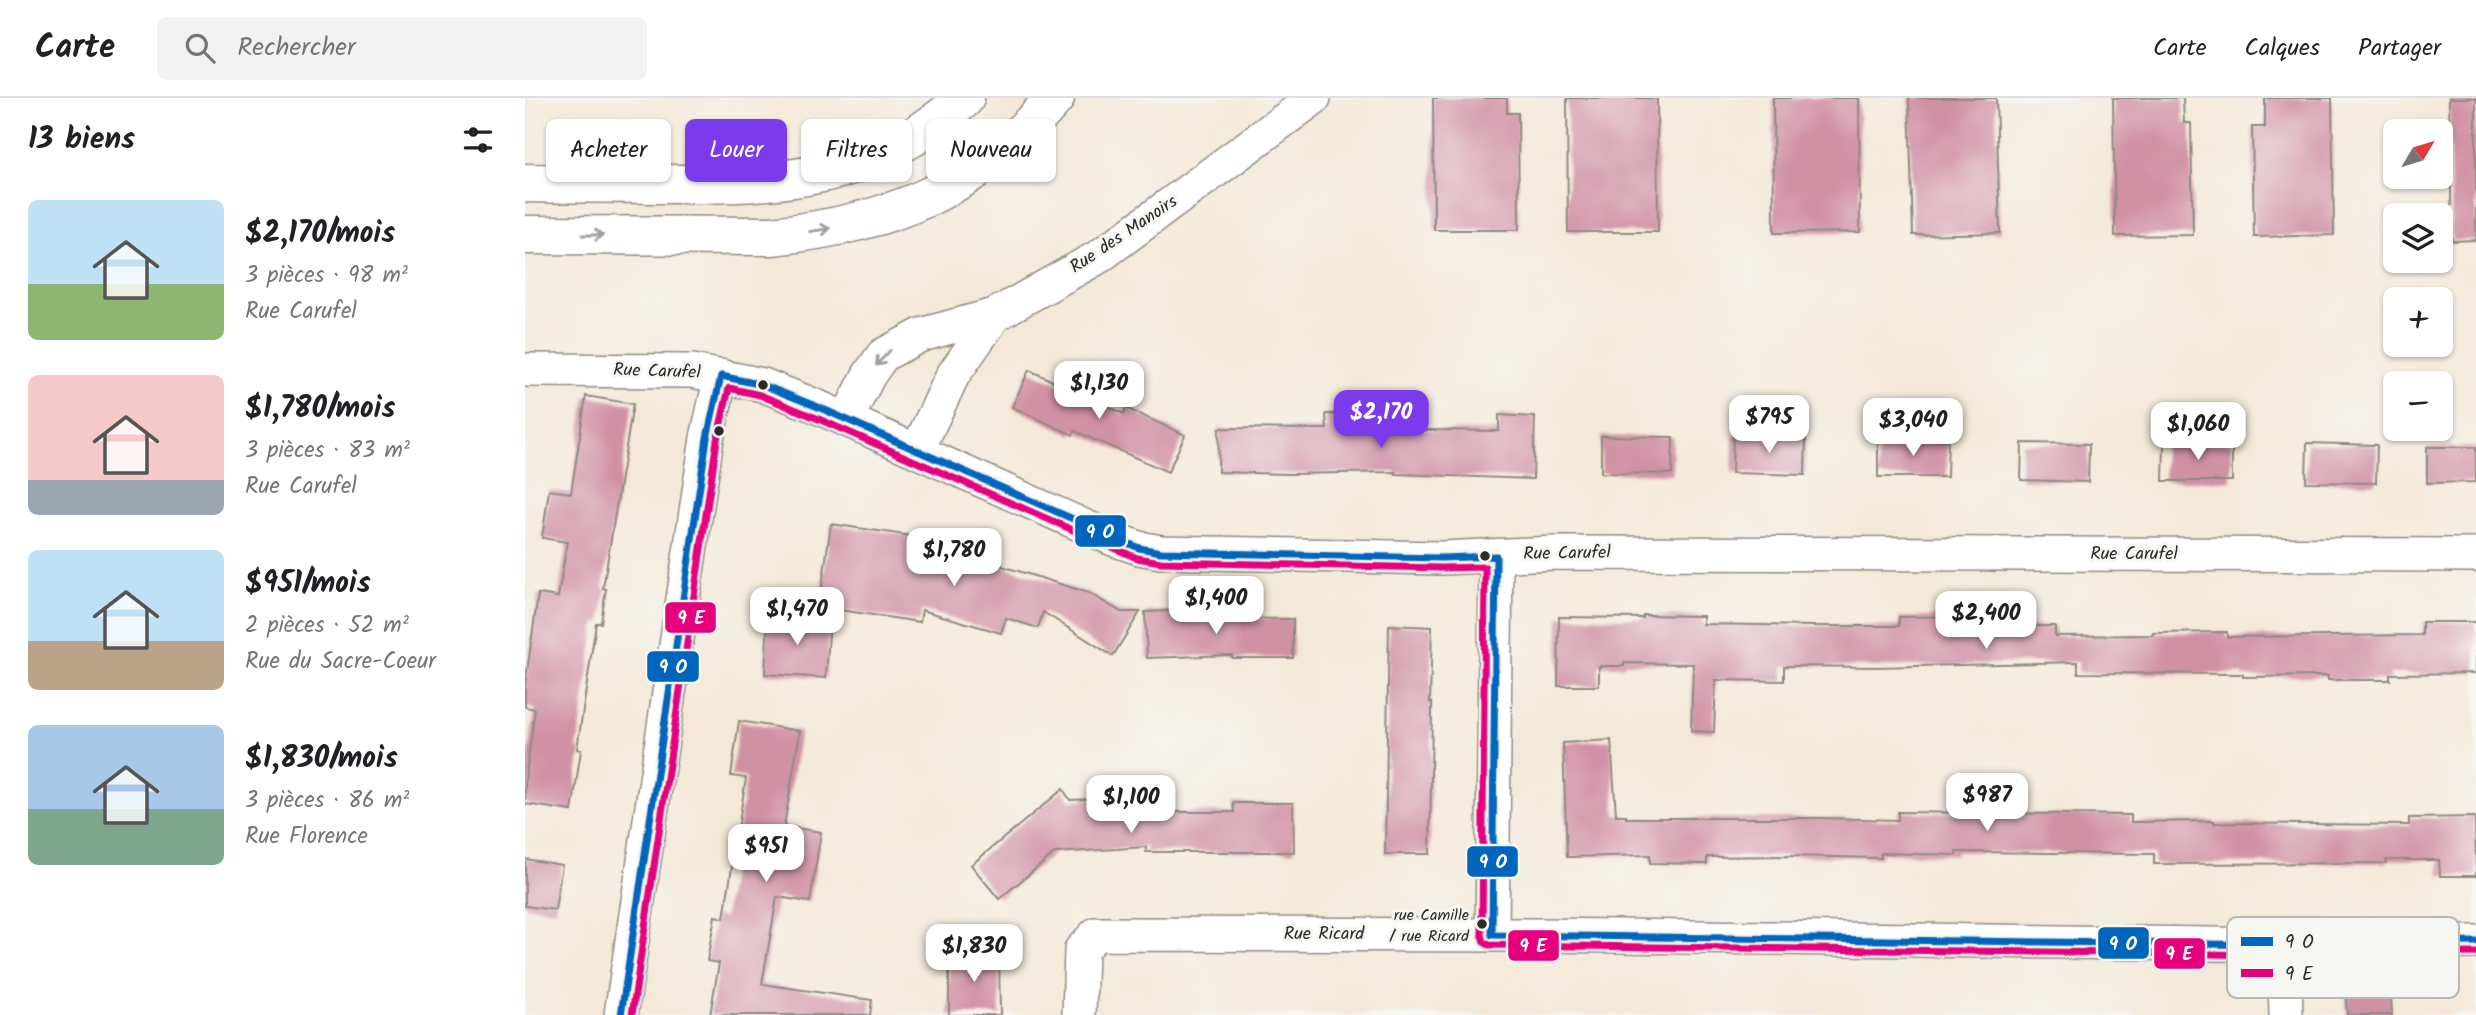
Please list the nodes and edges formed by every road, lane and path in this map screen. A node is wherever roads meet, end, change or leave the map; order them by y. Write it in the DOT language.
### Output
graph roads {
  1 [pos="965,98"];
  2 [pos="1055,98"];
  3 [pos="1314,98"];
  4 [pos="525,183"];
  5 [pos="525,235"];
  6 [pos="995,315"];
  7 [pos="525,370"];
  8 [pos="721,376"];
  9 [pos="846,420"];
  10 [pos="916,451"];
  11 [pos="2476,555"];
  12 [pos="1496,556"];
  13 [pos="1492,935"];
  14 [pos="2227,944"];
  15 [pos="621,1015"];
  16 [pos="1079,1015"];
  1 -- 4 [label="highway"];
  5 -- 2 [label="highway, one-way"];
  3 -- 6 [label="street, Rue des Manoirs"];
  6 -- 9 [label="street, Rue des Manoirs, one-way"];
  6 -- 10 [label="street, Rue des Manoirs"];
  7 -- 8 [label="street, Rue Carufel"];
  8 -- 9 [label="street, Rue Carufel"];
  8 -- 15 [label="street"];
  9 -- 10 [label="street, Rue Carufel"];
  10 -- 12 [label="street, Rue Carufel"];
  11 -- 12 [label="street, Rue Carufel"];
  12 -- 13 [label="street"];
  13 -- 14 [label="street, Rue Ricard"];
  13 -- 16 [label="street, Rue Ricard"];
}
